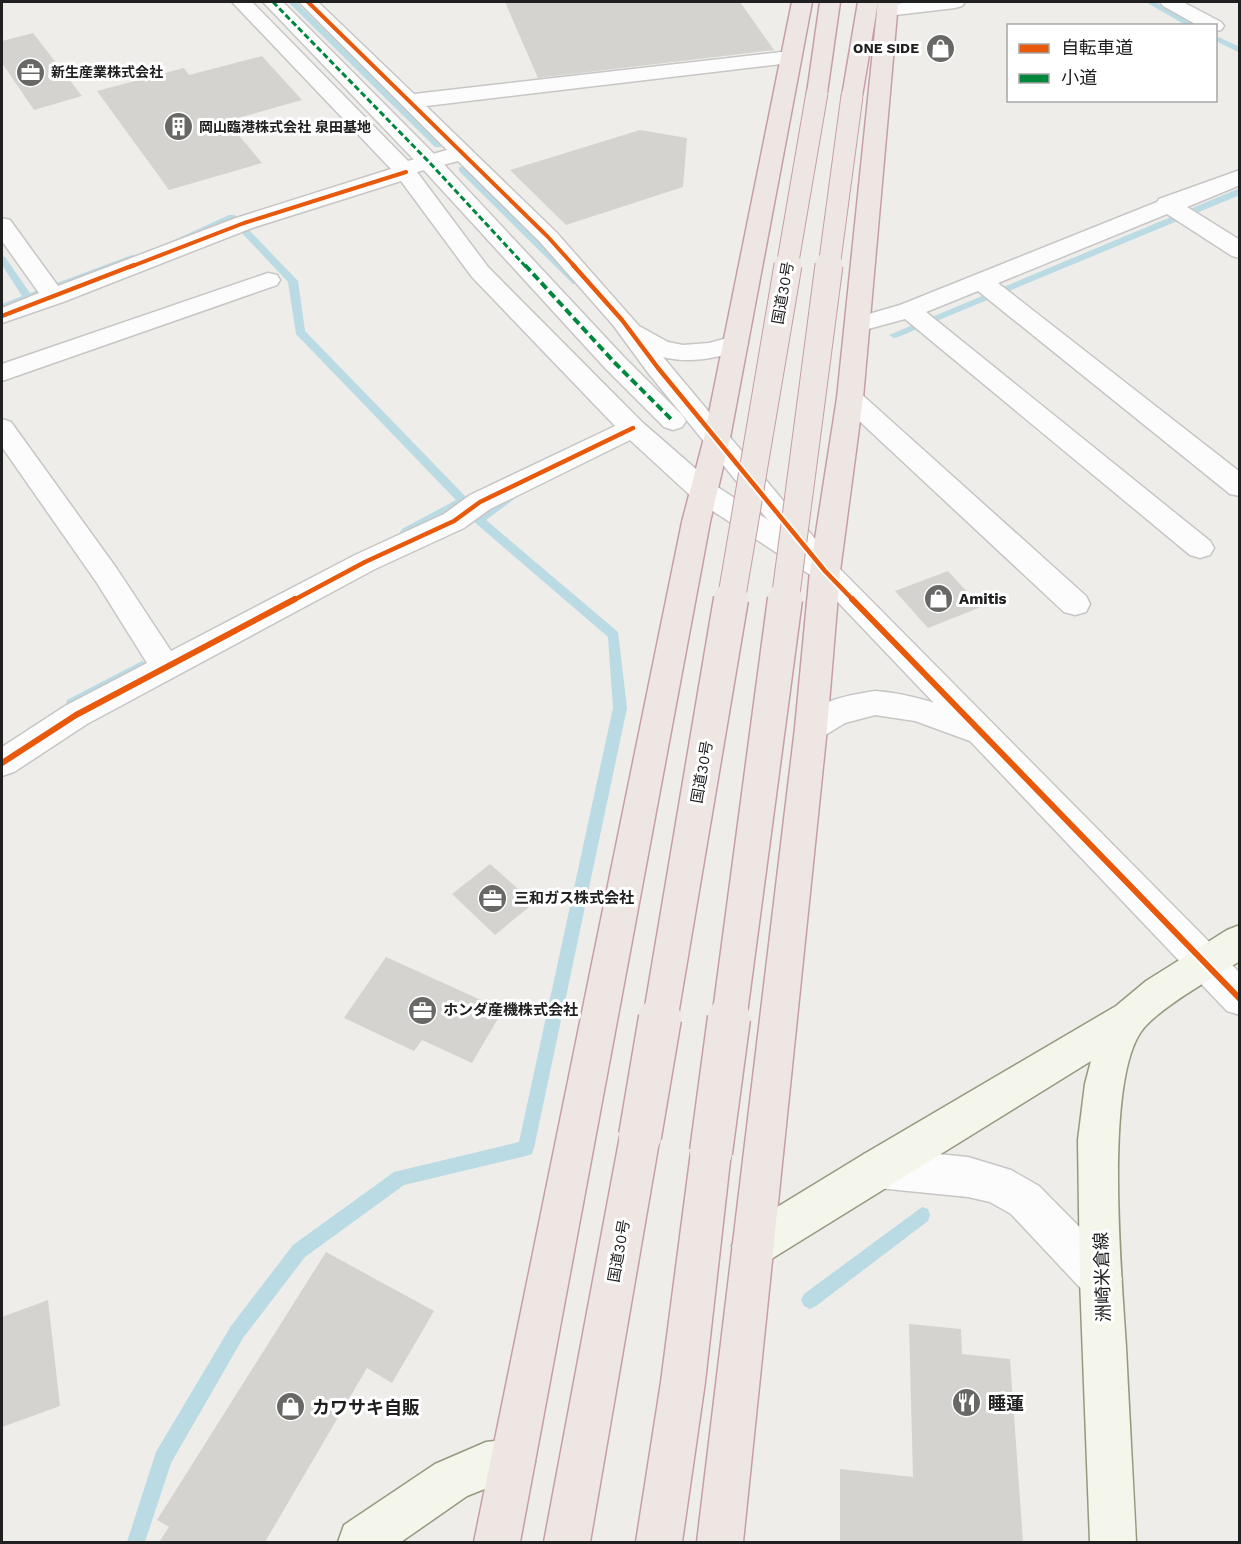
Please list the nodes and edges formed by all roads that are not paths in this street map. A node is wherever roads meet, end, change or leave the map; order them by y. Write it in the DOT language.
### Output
graph roads {
  1 [pos="242,2"];
  2 [pos="273,2"];
  3 [pos="308,2"];
  4 [pos="802,2"];
  5 [pos="830,2"];
  6 [pos="955,2"];
  7 [pos="1170,2"];
  8 [pos="881,4"];
  9 [pos="1211,24"];
  10 [pos="790,57"];
  11 [pos="410,101"];
  12 [pos="463,153"];
  13 [pos="429,162"];
  14 [pos="405,171"];
  15 [pos="1239,177"];
  16 [pos="1176,210"];
  17 [pos="2,225"];
  18 [pos="1239,251"];
  19 [pos="268,280"];
  20 [pos="989,288"];
  21 [pos="49,291"];
  22 [pos="2,316"];
  23 [pos="919,317"];
  24 [pos="622,320"];
  25 [pos="857,326"];
  26 [pos="735,344"];
  27 [pos="2,373"];
  28 [pos="850,398"];
  29 [pos="673,421"];
  30 [pos="2,428"];
  31 [pos="633,428"];
  32 [pos="717,438"];
  33 [pos="1239,487"];
  34 [pos="702,491"];
  35 [pos="1200,548"];
  36 [pos="825,571"];
  37 [pos="1075,604"];
  38 [pos="161,660"];
  39 [pos="811,728"];
  40 [pos="981,732"];
  41 [pos="2,763"];
  42 [pos="1239,941"];
  43 [pos="1205,964"];
  44 [pos="1239,999"];
  45 [pos="1130,1017"];
  46 [pos="878,1168"];
  47 [pos="753,1246"];
  48 [pos="1101,1279"];
  49 [pos="512,1462"];
  50 [pos="361,1542"];
  51 [pos="497,1542"];
  52 [pos="567,1542"];
  53 [pos="659,1542"];
  54 [pos="720,1542"];
  55 [pos="1113,1542"];
  1 -- 14 [label="street"];
  2 -- 13 [label="street"];
  3 -- 11 [label="street"];
  4 -- 10 [label="highway"];
  5 -- 52 [label="highway, 国道30号, bridge"];
  6 -- 8 [label="street"];
  7 -- 9 [label="street"];
  8 -- 25 [label="highway"];
  8 -- 53 [label="highway, bridge"];
  10 -- 11 [label="street"];
  10 -- 26 [label="highway"];
  11 -- 12 [label="street"];
  12 -- 13 [label="street"];
  12 -- 24 [label="street"];
  13 -- 14 [label="street"];
  13 -- 29 [label="street"];
  14 -- 21 [label="street"];
  14 -- 31 [label="street"];
  15 -- 16 [label="street"];
  16 -- 18 [label="street"];
  16 -- 20 [label="street"];
  17 -- 21 [label="street"];
  19 -- 27 [label="street"];
  20 -- 23 [label="street"];
  20 -- 33 [label="street"];
  21 -- 22 [label="street"];
  23 -- 25 [label="street"];
  23 -- 35 [label="street"];
  24 -- 26 [label="street"];
  24 -- 32 [label="street"];
  25 -- 28 [label="highway"];
  26 -- 32 [label="highway"];
  28 -- 36 [label="highway"];
  28 -- 37 [label="street"];
  30 -- 38 [label="street"];
  31 -- 34 [label="street"];
  31 -- 38 [label="street"];
  32 -- 34 [label="highway"];
  32 -- 36 [label="street"];
  34 -- 36 [label="street"];
  34 -- 49 [label="highway"];
  36 -- 39 [label="highway"];
  36 -- 40 [label="street"];
  38 -- 41 [label="street"];
  39 -- 40 [label="street"];
  39 -- 47 [label="highway"];
  40 -- 43 [label="street"];
  42 -- 43 [label="main road, 洲崎米倉線"];
  43 -- 44 [label="street"];
  43 -- 45 [label="main road, 洲崎米倉線"];
  45 -- 46 [label="main road, 洲崎米倉線"];
  45 -- 48 [label="main road, 洲崎米倉線"];
  46 -- 47 [label="main road, 洲崎米倉線"];
  46 -- 48 [label="street"];
  47 -- 54 [label="highway"];
  48 -- 55 [label="main road, 洲崎米倉線"];
  49 -- 50 [label="main road"];
  49 -- 51 [label="highway"];
}
